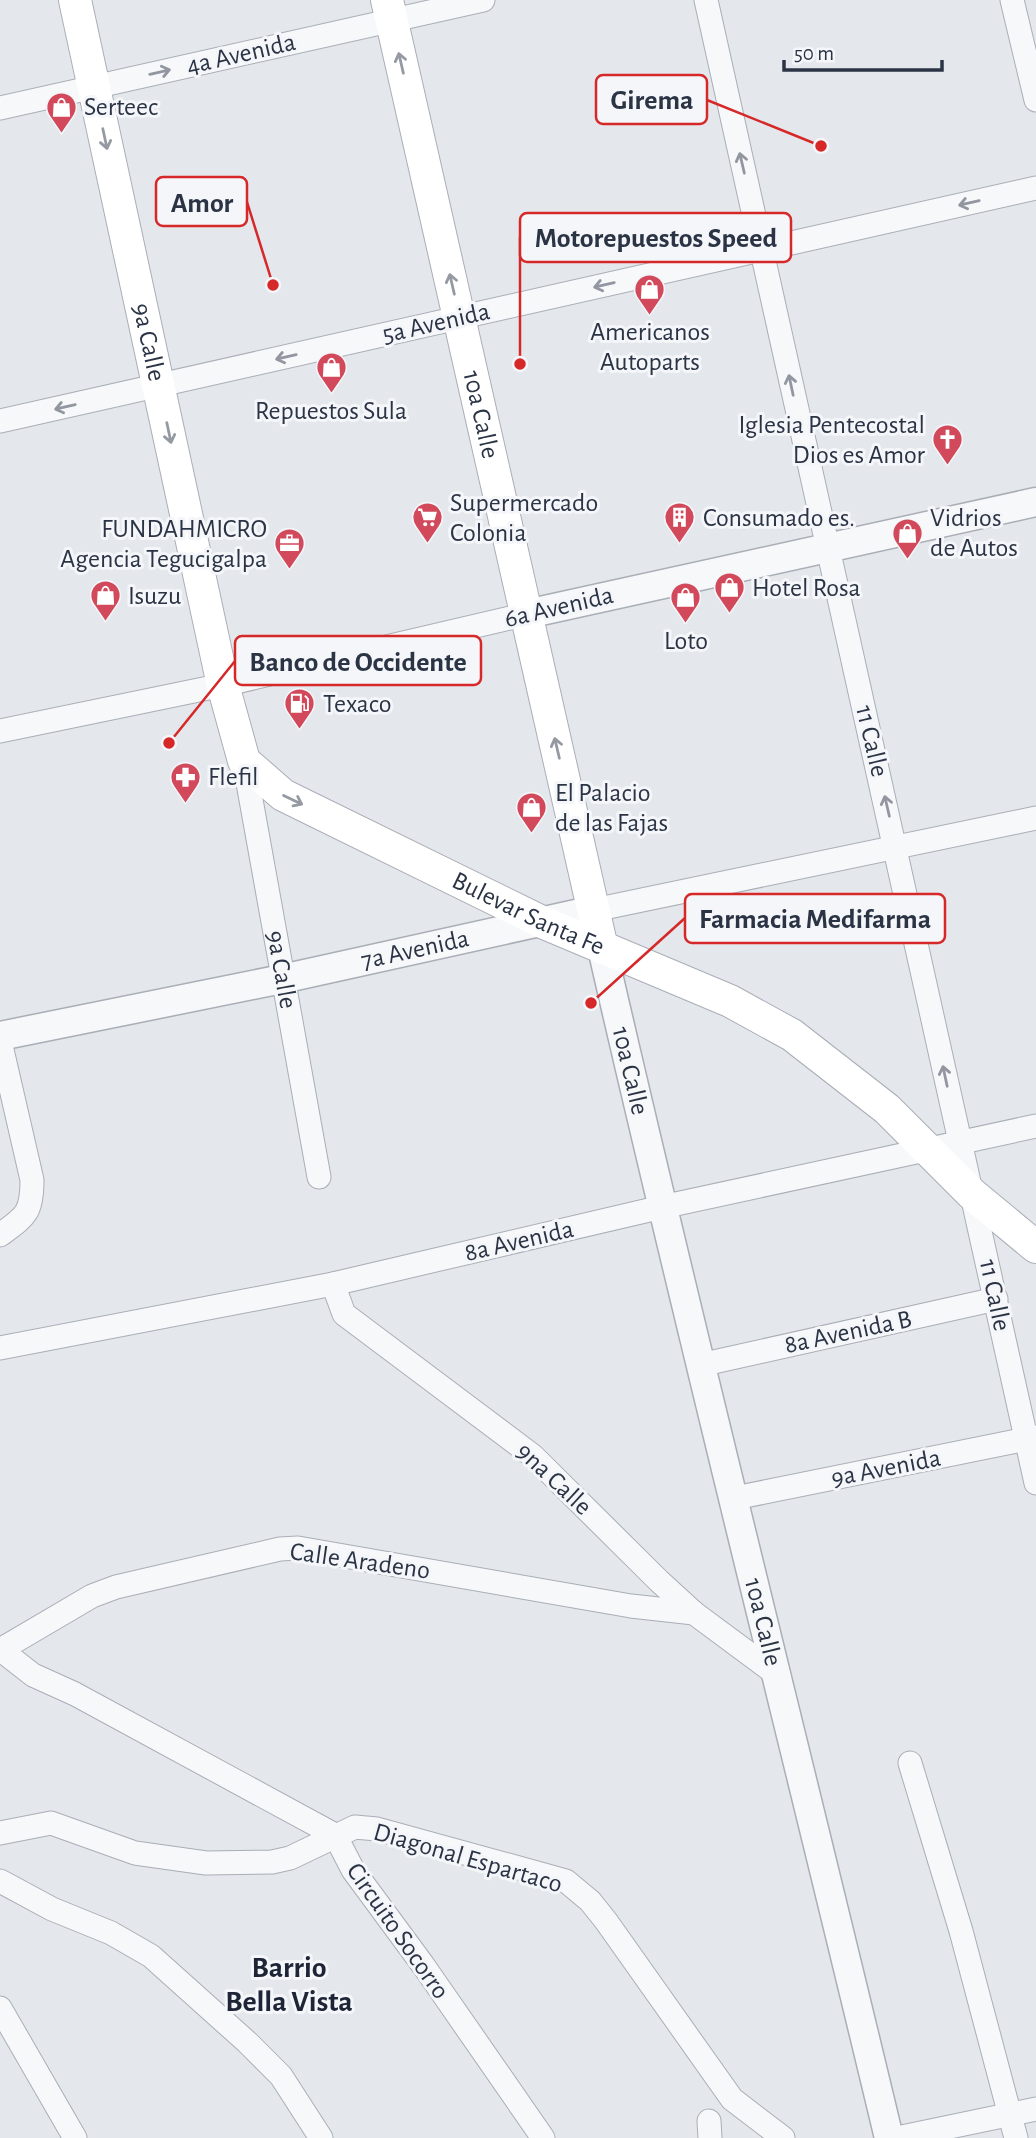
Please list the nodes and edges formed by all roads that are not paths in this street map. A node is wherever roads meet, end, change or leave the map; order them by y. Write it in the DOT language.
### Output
graph roads {
  1 [pos="75,0"];
  2 [pos="483,0"];
  3 [pos="706,0"];
  4 [pos="1012,0"];
  5 [pos="389,10"];
  6 [pos="94,87"];
  7 [pos="1036,100"];
  8 [pos="0,108"];
  9 [pos="1036,188"];
  10 [pos="762,250"];
  11 [pos="459,318"];
  12 [pos="159,386"];
  13 [pos="0,421"];
  14 [pos="1036,502"];
  15 [pos="827,548"];
  16 [pos="527,614"];
  17 [pos="223,685"];
  18 [pos="0,731"];
  19 [pos="244,761"];
  20 [pos="1036,818"];
  21 [pos="897,850"];
  22 [pos="594,911"];
  23 [pos="542,922"];
  24 [pos="602,948"];
  25 [pos="282,979"];
  26 [pos="0,1039"];
  27 [pos="1036,1126"];
  28 [pos="959,1143"];
  29 [pos="928,1149"];
  30 [pos="319,1177"];
  31 [pos="972,1194"];
  32 [pos="662,1207"];
  33 [pos="0,1235"];
  34 [pos="1036,1247"];
  35 [pos="333,1284"];
  36 [pos="996,1299"];
  37 [pos="0,1348"];
  38 [pos="700,1365"];
  39 [pos="1031,1438"];
  40 [pos="1036,1483"];
  41 [pos="735,1498"];
  42 [pos="694,1613"];
  43 [pos="1,1650"];
  44 [pos="779,1676"];
  45 [pos="910,1763"];
  46 [pos="0,1833"];
  47 [pos="335,1835"];
  48 [pos="0,1881"];
  49 [pos="0,2008"];
  50 [pos="1036,2109"];
  51 [pos="1010,2115"];
  52 [pos="75,2138"];
  53 [pos="321,2138"];
  54 [pos="543,2138"];
  55 [pos="783,2138"];
  56 [pos="889,2138"];
  57 [pos="897,2138"];
  58 [pos="1016,2138"];
  1 -- 6 [label="main road, 9a Calle"];
  2 -- 5 [label="street, 4a Avenida"];
  10 -- 3 [label="street, 11 Calle, one-way"];
  4 -- 7 [label="street"];
  6 -- 5 [label="street, 4a Avenida, one-way"];
  11 -- 5 [label="main road, 10a Calle, one-way"];
  6 -- 8 [label="street, 4a Avenida"];
  6 -- 12 [label="main road, 9a Calle, one-way"];
  9 -- 10 [label="street, 5a Avenida, one-way"];
  10 -- 11 [label="street, 5a Avenida, one-way"];
  15 -- 10 [label="street, 11 Calle, one-way"];
  11 -- 12 [label="street, 5a Avenida, one-way"];
  11 -- 16 [label="main road, 10a Calle"];
  12 -- 13 [label="street, 5a Avenida, one-way"];
  12 -- 17 [label="main road, 9a Calle, one-way"];
  14 -- 15 [label="street, 6a Avenida"];
  15 -- 16 [label="street, 6a Avenida"];
  21 -- 15 [label="street, 11 Calle, one-way"];
  16 -- 17 [label="street, 6a Avenida"];
  22 -- 16 [label="main road, 10a Calle, one-way"];
  17 -- 18 [label="street, 6a Avenida"];
  17 -- 19 [label="main road"];
  19 -- 23 [label="main road, Bulevar Santa Fe, one-way"];
  19 -- 25 [label="street, 9a Calle"];
  20 -- 21 [label="street, 7a Avenida"];
  21 -- 22 [label="street, 7a Avenida"];
  28 -- 21 [label="street, 11 Calle, one-way"];
  22 -- 23 [label="street, 7a Avenida"];
  22 -- 24 [label="main road, 10a Calle"];
  23 -- 24 [label="main road, Bulevar Santa Fe"];
  23 -- 25 [label="street, 7a Avenida"];
  24 -- 29 [label="main road, Bulevar Santa Fe"];
  24 -- 32 [label="street, 10a Calle"];
  25 -- 26 [label="street, 7a Avenida"];
  25 -- 30 [label="street, 9a Calle"];
  26 -- 33 [label="street"];
  27 -- 28 [label="street, 8a Avenida"];
  28 -- 29 [label="street, 8a Avenida"];
  28 -- 31 [label="street, 11 Calle"];
  29 -- 31 [label="main road, Bulevar Santa Fe"];
  29 -- 32 [label="street, 8a Avenida"];
  31 -- 34 [label="main road, Bulevar Santa Fe"];
  31 -- 36 [label="street, 11 Calle"];
  32 -- 35 [label="street, 8a Avenida"];
  32 -- 38 [label="street, 10a Calle"];
  35 -- 37 [label="street, 8a Avenida"];
  35 -- 42 [label="street, 9na Calle"];
  36 -- 38 [label="street, 8a Avenida B"];
  36 -- 39 [label="street, 11 Calle"];
  38 -- 41 [label="street, 10a Calle"];
  39 -- 40 [label="street, 11 Calle"];
  39 -- 41 [label="street, 9a Avenida"];
  41 -- 44 [label="street, 10a Calle"];
  42 -- 43 [label="street, Calle Aradeno"];
  42 -- 44 [label="street, 9na Calle"];
  43 -- 47 [label="street, Diagonal Espartaco"];
  44 -- 56 [label="street, 10a Calle"];
  45 -- 51 [label="street"];
  46 -- 47 [label="street, Circuito Socorro"];
  47 -- 54 [label="street, Circuito Socorro"];
  47 -- 55 [label="street, Diagonal Espartaco"];
  48 -- 53 [label="street"];
  49 -- 52 [label="street"];
  50 -- 51 [label="street"];
  51 -- 57 [label="street"];
  51 -- 58 [label="street"];
}
